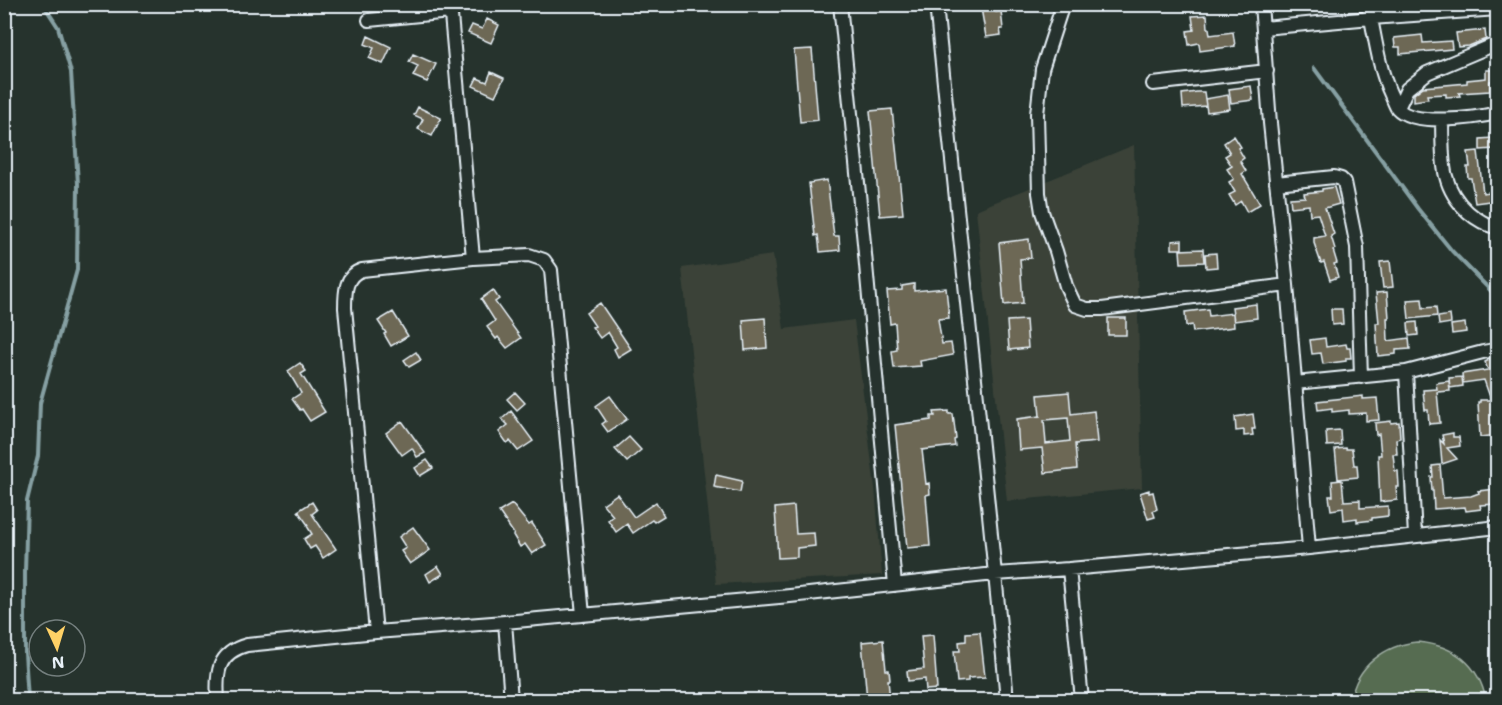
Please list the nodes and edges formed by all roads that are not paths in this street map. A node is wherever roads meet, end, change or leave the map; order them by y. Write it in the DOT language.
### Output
graph roads {
  1 [pos="840,4"];
  2 [pos="936,4"];
  3 [pos="1063,4"];
  4 [pos="1261,4"];
  5 [pos="1368,4"];
  6 [pos="450,8"];
  7 [pos="1497,9"];
  8 [pos="1371,18"];
  9 [pos="369,20"];
  10 [pos="1263,28"];
  11 [pos="1497,44"];
  12 [pos="1266,71"];
  13 [pos="1153,84"];
  14 [pos="1398,108"];
  15 [pos="1497,113"];
  16 [pos="1442,120"];
  17 [pos="1276,183"];
  18 [pos="1497,228"];
  19 [pos="473,258"];
  20 [pos="1287,285"];
  21 [pos="1497,351"];
  22 [pos="1406,372"];
  23 [pos="1361,377"];
  24 [pos="1295,383"];
  25 [pos="1497,527"];
  26 [pos="1415,536"];
  27 [pos="1309,548"];
  28 [pos="1069,569"];
  29 [pos="995,574"];
  30 [pos="895,585"];
  31 [pos="583,615"];
  32 [pos="506,622"];
  33 [pos="376,632"];
  34 [pos="218,700"];
  35 [pos="511,700"];
  36 [pos="1007,700"];
  37 [pos="1083,700"];
  1 -- 30 [label="street"];
  2 -- 29 [label="street"];
  3 -- 20 [label="street"];
  4 -- 10 [label="street"];
  5 -- 8 [label="street"];
  6 -- 9 [label="street"];
  6 -- 19 [label="street"];
  7 -- 8 [label="street"];
  8 -- 10 [label="street"];
  8 -- 14 [label="street"];
  10 -- 12 [label="street"];
  11 -- 14 [label="street"];
  12 -- 13 [label="street"];
  12 -- 17 [label="street"];
  14 -- 16 [label="street"];
  15 -- 16 [label="street"];
  16 -- 18 [label="street"];
  17 -- 20 [label="street"];
  17 -- 23 [label="street"];
  19 -- 31 [label="street"];
  19 -- 33 [label="street"];
  20 -- 24 [label="street"];
  21 -- 22 [label="street"];
  22 -- 23 [label="street"];
  22 -- 26 [label="street"];
  23 -- 24 [label="street"];
  24 -- 27 [label="street"];
  25 -- 26 [label="street"];
  26 -- 27 [label="street"];
  27 -- 28 [label="street"];
  28 -- 29 [label="street"];
  28 -- 37 [label="street"];
  29 -- 30 [label="street"];
  29 -- 36 [label="street"];
  30 -- 31 [label="street"];
  31 -- 32 [label="street"];
  32 -- 33 [label="street"];
  32 -- 35 [label="street"];
  33 -- 34 [label="street"];
}
